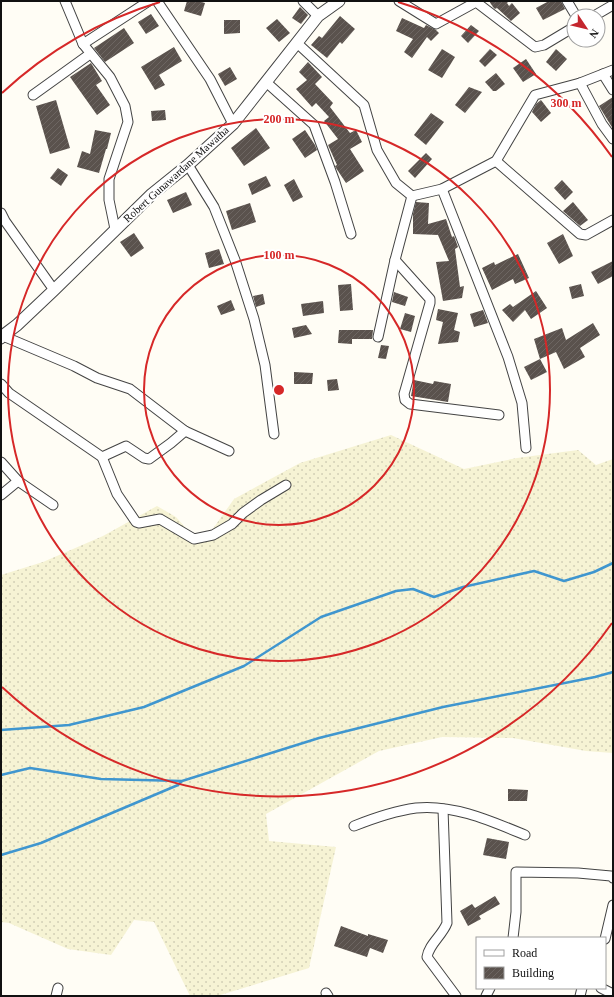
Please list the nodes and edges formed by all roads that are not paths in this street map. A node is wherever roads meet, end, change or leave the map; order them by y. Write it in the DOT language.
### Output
graph roads {
  1 [pos="65,1"];
  2 [pos="149,1"];
  3 [pos="157,1"];
  4 [pos="303,1"];
  5 [pos="339,1"];
  6 [pos="399,1"];
  7 [pos="318,16"];
  8 [pos="566,32"];
  9 [pos="297,43"];
  10 [pos="82,44"];
  11 [pos="90,54"];
  12 [pos="613,70"];
  13 [pos="603,74"];
  14 [pos="266,82"];
  15 [pos="580,83"];
  16 [pos="613,90"];
  17 [pos="33,94"];
  18 [pos="233,124"];
  19 [pos="613,139"];
  20 [pos="496,161"];
  21 [pos="188,165"];
  22 [pos="442,189"];
  23 [pos="412,196"];
  24 [pos="1,213"];
  25 [pos="613,220"];
  26 [pos="115,229"];
  27 [pos="351,234"];
  28 [pos="395,260"];
  29 [pos="54,290"];
  30 [pos="2,337"];
  31 [pos="378,337"];
  32 [pos="1,384"];
  33 [pos="498,415"];
  34 [pos="185,431"];
  35 [pos="274,434"];
  36 [pos="526,448"];
  37 [pos="228,451"];
  38 [pos="102,457"];
  39 [pos="1,462"];
  40 [pos="18,481"];
  41 [pos="286,485"];
  42 [pos="1,495"];
  43 [pos="53,505"];
  44 [pos="443,809"];
  45 [pos="354,826"];
  46 [pos="525,835"];
  47 [pos="613,878"];
  48 [pos="613,905"];
  49 [pos="513,937"];
  50 [pos="605,937"];
  51 [pos="602,989"];
  52 [pos="613,994"];
  53 [pos="456,996"];
  1 -- 10 [label="street"];
  2 -- 10 [label="street"];
  3 -- 18 [label="street"];
  4 -- 7 [label="street"];
  5 -- 7 [label="street, Robert Gunawardane Mawatha"];
  6 -- 8 [label="street"];
  7 -- 9 [label="street, Robert Gunawardane Mawatha"];
  9 -- 14 [label="street, Robert Gunawardane Mawatha"];
  9 -- 23 [label="street"];
  10 -- 11 [label="street"];
  11 -- 17 [label="street"];
  11 -- 26 [label="street"];
  12 -- 13 [label="street"];
  13 -- 15 [label="street"];
  13 -- 16 [label="street"];
  14 -- 18 [label="street, Robert Gunawardane Mawatha"];
  14 -- 27 [label="street"];
  15 -- 19 [label="street"];
  15 -- 20 [label="street"];
  18 -- 21 [label="street, Robert Gunawardane Mawatha"];
  20 -- 22 [label="street"];
  20 -- 25 [label="street"];
  21 -- 26 [label="street, Robert Gunawardane Mawatha"];
  21 -- 35 [label="street"];
  22 -- 23 [label="street"];
  22 -- 36 [label="street"];
  23 -- 28 [label="street"];
  24 -- 29 [label="street"];
  26 -- 29 [label="street, Robert Gunawardane Mawatha"];
  28 -- 31 [label="street"];
  28 -- 33 [label="street"];
  29 -- 30 [label="street, Robert Gunawardane Mawatha"];
  30 -- 34 [label="street"];
  32 -- 38 [label="street"];
  34 -- 37 [label="street"];
  34 -- 38 [label="street"];
  38 -- 41 [label="street"];
  39 -- 40 [label="street"];
  40 -- 42 [label="street"];
  40 -- 43 [label="street"];
  44 -- 45 [label="street"];
  44 -- 46 [label="street"];
  44 -- 53 [label="street"];
  47 -- 49 [label="street"];
  48 -- 50 [label="street"];
  51 -- 52 [label="street"];
}
